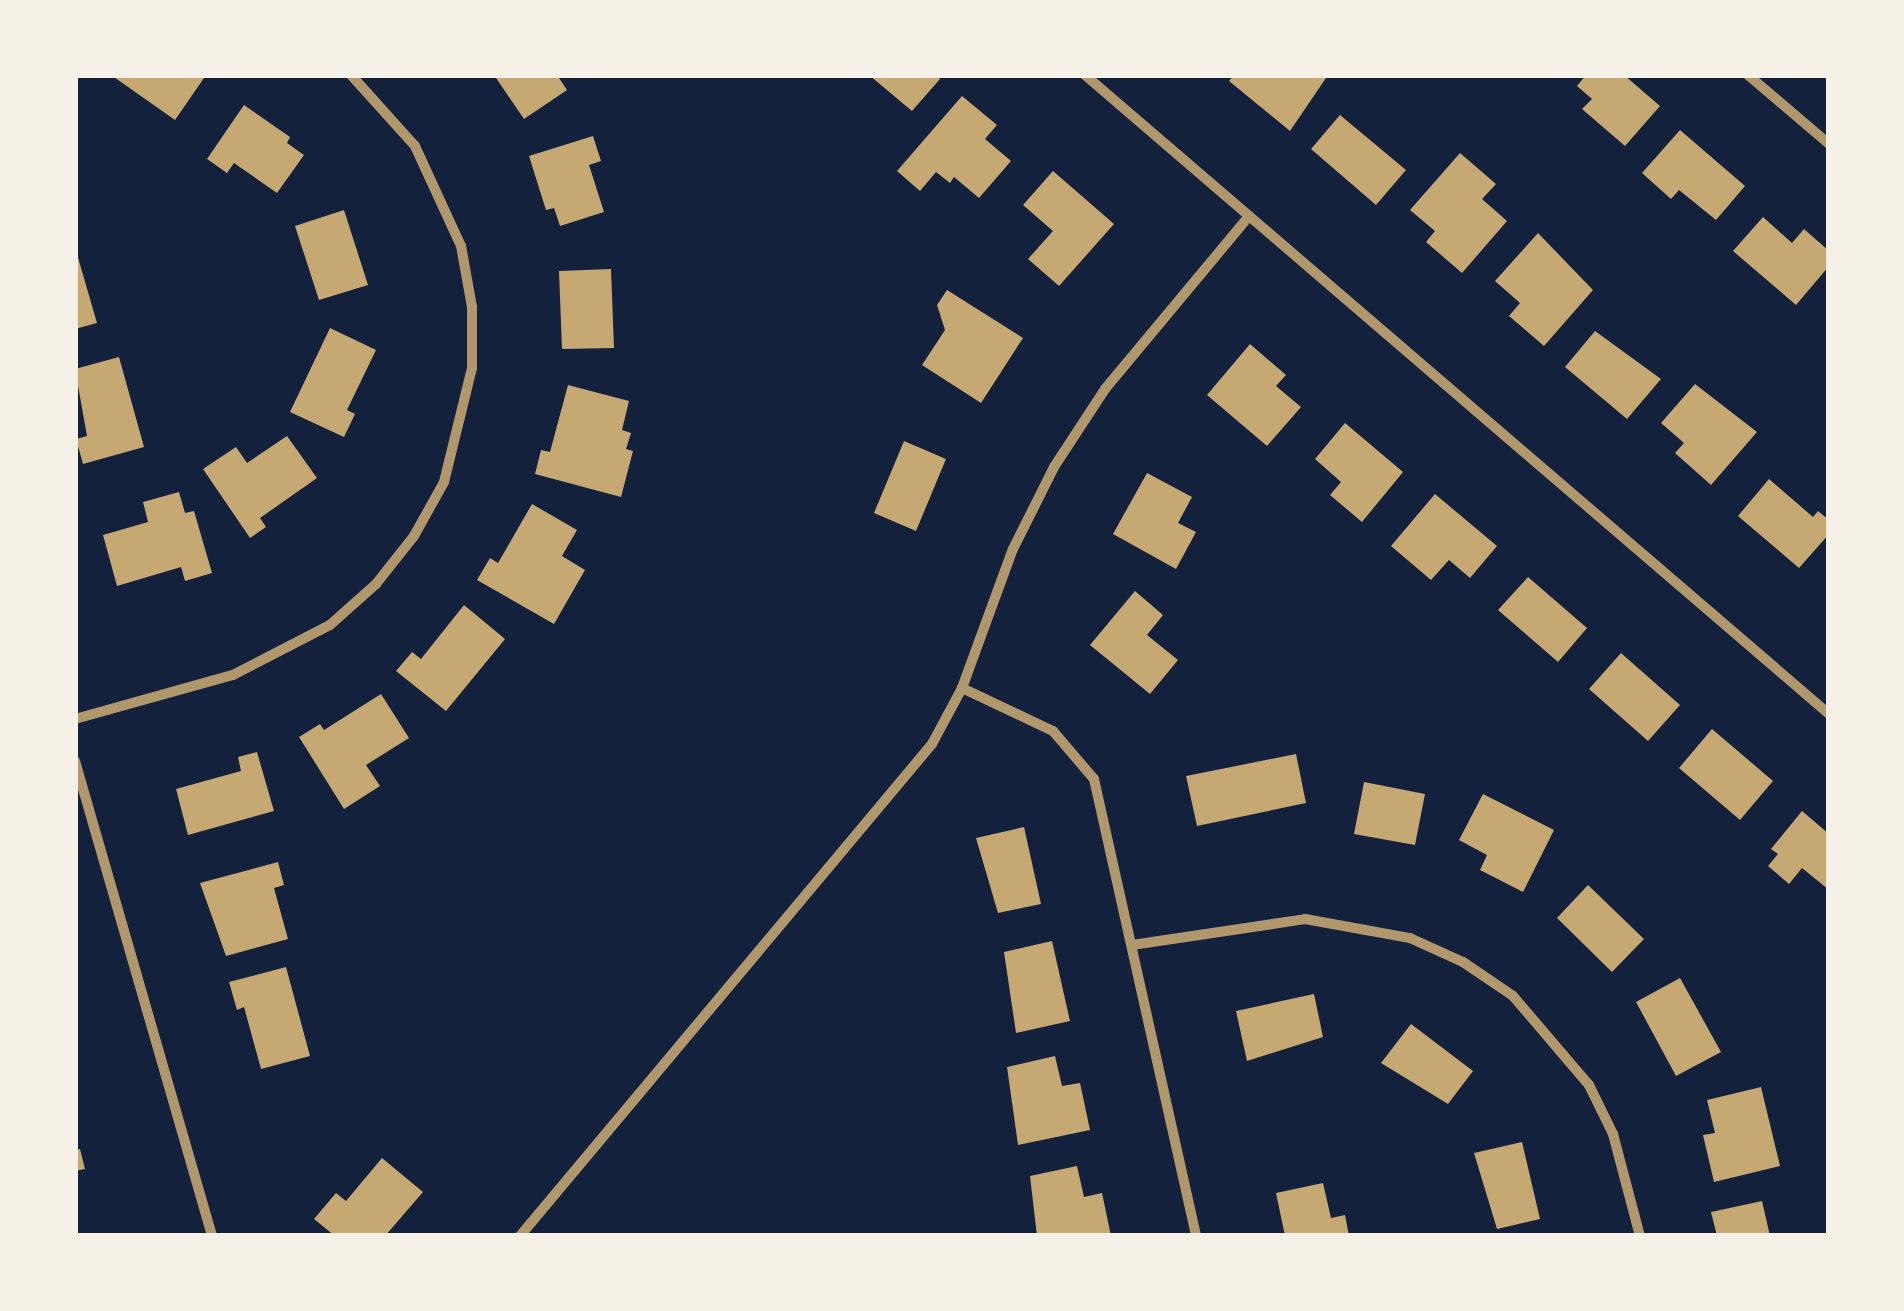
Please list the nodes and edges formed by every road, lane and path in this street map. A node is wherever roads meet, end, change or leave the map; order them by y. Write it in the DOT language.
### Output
graph roads {
  1 [pos="351,75"];
  2 [pos="1085,75"];
  3 [pos="1748,75"];
  4 [pos="1829,144"];
  5 [pos="1249,216"];
  6 [pos="962,688"];
  7 [pos="1829,714"];
  8 [pos="75,719"];
  9 [pos="75,761"];
  10 [pos="1132,945"];
  11 [pos="212,1236"];
  12 [pos="520,1236"];
  13 [pos="1196,1236"];
  14 [pos="1640,1236"];
  1 -- 8 [label="street"];
  2 -- 5 [label="street"];
  3 -- 4 [label="street"];
  5 -- 6 [label="street"];
  5 -- 7 [label="street"];
  6 -- 10 [label="street"];
  6 -- 12 [label="street"];
  9 -- 11 [label="street"];
  10 -- 13 [label="street"];
  10 -- 14 [label="street"];
}
